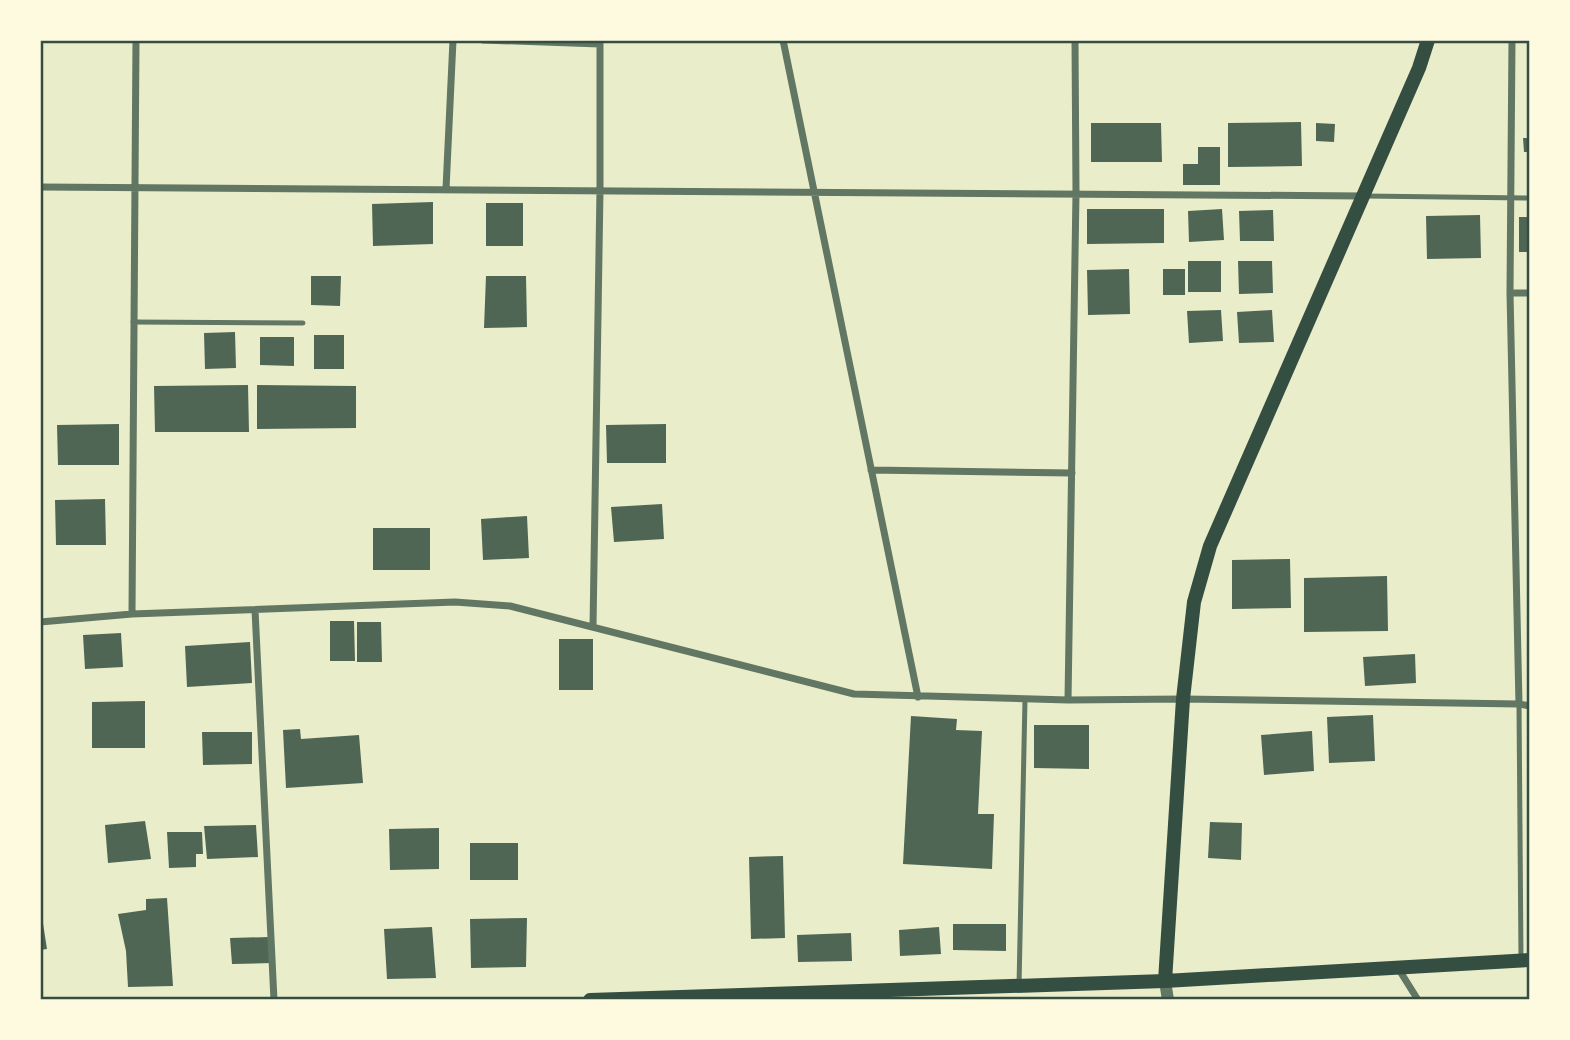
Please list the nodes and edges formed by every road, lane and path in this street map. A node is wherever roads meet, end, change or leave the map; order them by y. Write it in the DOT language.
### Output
graph roads {
  1 [pos="136,40"];
  2 [pos="453,40"];
  3 [pos="483,40"];
  4 [pos="783,40"];
  5 [pos="1075,40"];
  6 [pos="1428,40"];
  7 [pos="1512,40"];
  8 [pos="600,42"];
  9 [pos="40,187"];
  10 [pos="134,187"];
  11 [pos="446,189"];
  12 [pos="600,190"];
  13 [pos="814,192"];
  14 [pos="1076,193"];
  15 [pos="1364,196"];
  16 [pos="1511,198"];
  17 [pos="1530,198"];
  18 [pos="1510,293"];
  19 [pos="1530,293"];
  20 [pos="133,322"];
  21 [pos="303,323"];
  22 [pos="871,470"];
  23 [pos="1072,473"];
  24 [pos="255,610"];
  25 [pos="132,614"];
  26 [pos="40,622"];
  27 [pos="593,627"];
  28 [pos="918,696"];
  29 [pos="1025,699"];
  30 [pos="1183,699"];
  31 [pos="1068,700"];
  32 [pos="1519,704"];
  33 [pos="1530,706"];
  34 [pos="1525,960"];
  35 [pos="1397,967"];
  36 [pos="1165,981"];
  37 [pos="1019,986"];
  38 [pos="274,1000"];
  39 [pos="590,1000"];
  40 [pos="1168,1000"];
  41 [pos="1418,1000"];
  1 -- 10 [label="street"];
  2 -- 11 [label="street"];
  3 -- 8 [label="street"];
  4 -- 13 [label="street"];
  5 -- 14 [label="street"];
  6 -- 15 [label="main road"];
  7 -- 16 [label="street"];
  8 -- 12 [label="street"];
  9 -- 10 [label="street"];
  10 -- 11 [label="street"];
  10 -- 20 [label="street"];
  11 -- 12 [label="street"];
  12 -- 13 [label="street"];
  12 -- 27 [label="street"];
  13 -- 14 [label="street"];
  13 -- 22 [label="street"];
  14 -- 15 [label="street"];
  14 -- 23 [label="street"];
  15 -- 16 [label="lane"];
  15 -- 30 [label="main road"];
  16 -- 17 [label="lane"];
  16 -- 18 [label="street"];
  18 -- 19 [label="street"];
  18 -- 32 [label="street"];
  20 -- 21 [label="lane"];
  20 -- 25 [label="street"];
  22 -- 23 [label="street"];
  22 -- 28 [label="street"];
  23 -- 31 [label="street"];
  24 -- 25 [label="street"];
  24 -- 27 [label="street"];
  24 -- 38 [label="street"];
  25 -- 26 [label="street"];
  27 -- 28 [label="street"];
  28 -- 29 [label="street"];
  29 -- 31 [label="street"];
  29 -- 37 [label="lane"];
  30 -- 31 [label="street"];
  30 -- 32 [label="street"];
  30 -- 36 [label="main road"];
  32 -- 33 [label="street"];
  32 -- 34 [label="lane"];
  34 -- 35 [label="main road"];
  35 -- 36 [label="main road"];
  35 -- 41 [label="street"];
  36 -- 37 [label="main road"];
  36 -- 40 [label="street"];
  37 -- 39 [label="main road"];
}
